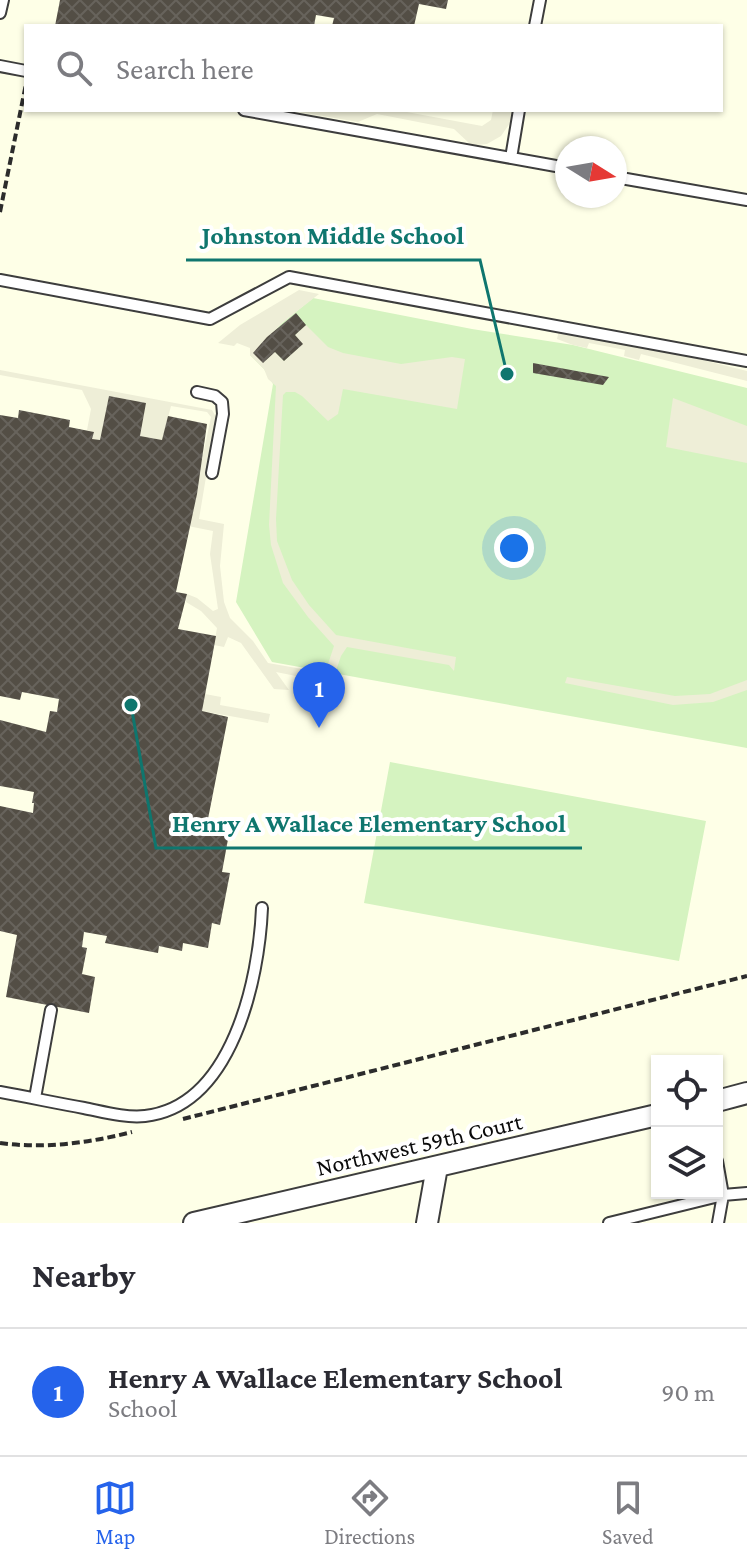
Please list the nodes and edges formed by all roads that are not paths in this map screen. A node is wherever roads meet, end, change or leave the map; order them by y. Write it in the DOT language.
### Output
graph roads {
  1 [pos="3,0"];
  2 [pos="540,0"];
  3 [pos="0,13"];
  4 [pos="535,24"];
  5 [pos="0,66"];
  6 [pos="24,71"];
  7 [pos="255,112"];
  8 [pos="519,112"];
  9 [pos="511,158"];
  10 [pos="555,166"];
  11 [pos="627,179"];
  12 [pos="747,200"];
  13 [pos="0,280"];
  14 [pos="747,361"];
  15 [pos="197,392"];
  16 [pos="212,473"];
  17 [pos="262,908"];
  18 [pos="51,1010"];
  19 [pos="0,1092"];
  20 [pos="747,1093"];
  21 [pos="35,1098"];
  22 [pos="723,1099"];
  23 [pos="651,1116"];
  24 [pos="437,1167"];
  25 [pos="747,1193"];
  26 [pos="723,1195"];
  27 [pos="707,1199"];
  28 [pos="722,1199"];
  29 [pos="194,1223"];
  30 [pos="427,1223"];
  31 [pos="609,1223"];
  32 [pos="718,1223"];
  1 -- 3 [label="lane"];
  2 -- 4 [label="lane"];
  5 -- 6 [label="lane"];
  7 -- 9 [label="lane"];
  8 -- 9 [label="lane"];
  9 -- 10 [label="lane"];
  11 -- 12 [label="lane"];
  13 -- 14 [label="lane"];
  15 -- 16 [label="lane"];
  17 -- 21 [label="lane"];
  18 -- 21 [label="lane"];
  19 -- 21 [label="lane"];
  20 -- 22 [label="street"];
  23 -- 24 [label="street, Northwest 59th Court"];
  24 -- 29 [label="street, Northwest 59th Court"];
  24 -- 30 [label="street"];
  25 -- 26 [label="lane"];
  27 -- 31 [label="lane"];
  28 -- 32 [label="lane"];
}
